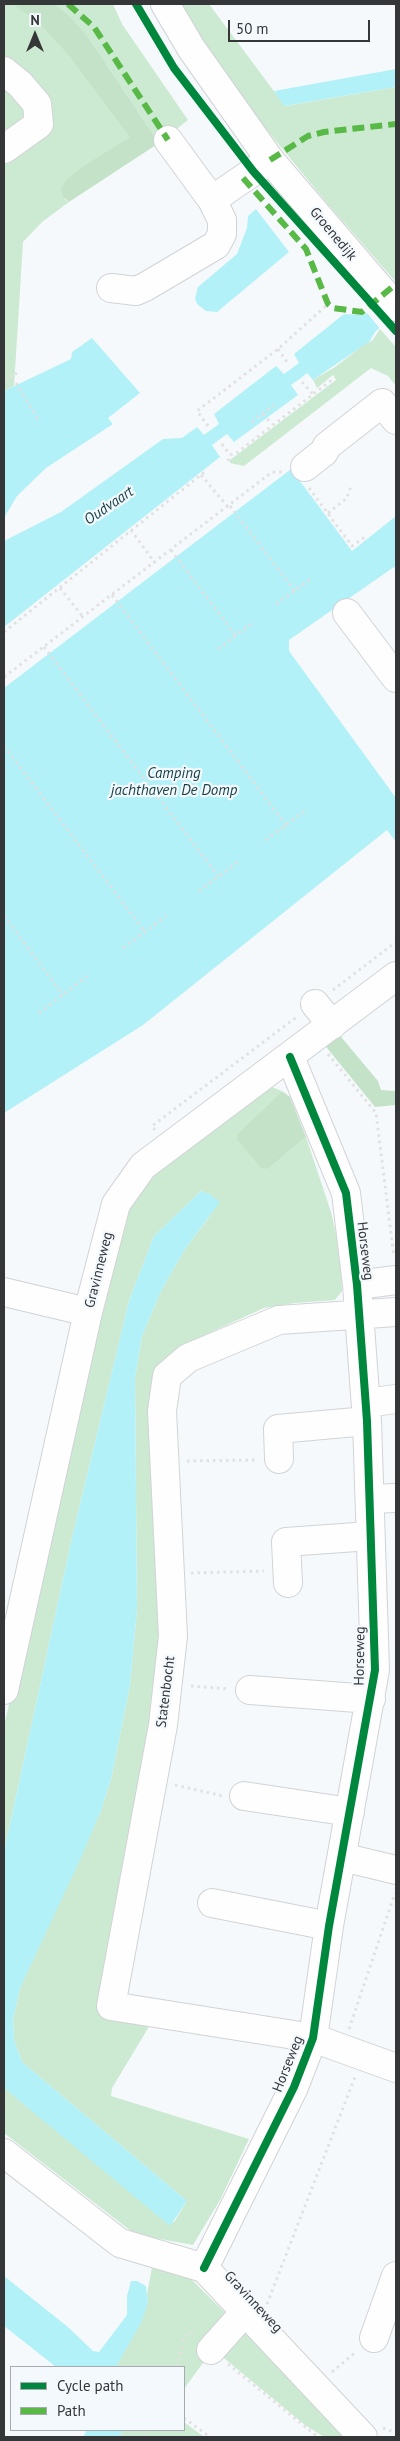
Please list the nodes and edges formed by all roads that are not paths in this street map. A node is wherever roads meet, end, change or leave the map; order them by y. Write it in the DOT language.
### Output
graph roads {
  1 [pos="165,4"];
  2 [pos="4,71"];
  3 [pos="168,140"];
  4 [pos="4,150"];
  5 [pos="270,160"];
  6 [pos="212,200"];
  7 [pos="111,288"];
  8 [pos="388,298"];
  9 [pos="396,420"];
  10 [pos="309,470"];
  11 [pos="347,613"];
  12 [pos="396,678"];
  13 [pos="396,976"];
  14 [pos="315,1004"];
  15 [pos="324,1031"];
  16 [pos="290,1056"];
  17 [pos="396,1271"];
  18 [pos="357,1285"];
  19 [pos="4,1292"];
  20 [pos="88,1312"];
  21 [pos="396,1312"];
  22 [pos="359,1315"];
  23 [pos="396,1399"];
  24 [pos="366,1412"];
  25 [pos="279,1460"];
  26 [pos="383,1499"];
  27 [pos="370,1536"];
  28 [pos="288,1576"];
  29 [pos="385,1671"];
  30 [pos="4,1690"];
  31 [pos="250,1690"];
  32 [pos="371,1699"];
  33 [pos="244,1796"];
  34 [pos="350,1812"];
  35 [pos="342,1857"];
  36 [pos="396,1870"];
  37 [pos="212,1903"];
  38 [pos="329,1926"];
  39 [pos="313,2038"];
  40 [pos="396,2068"];
  41 [pos="4,2153"];
  42 [pos="204,2268"];
  43 [pos="396,2276"];
  44 [pos="252,2319"];
  45 [pos="374,2338"];
  46 [pos="211,2350"];
  47 [pos="363,2437"];
  1 -- 5 [label="street, Groenedijk"];
  2 -- 4 [label="street"];
  3 -- 6 [label="street"];
  5 -- 6 [label="street"];
  5 -- 8 [label="street, Groenedijk"];
  6 -- 7 [label="street"];
  9 -- 10 [label="street"];
  11 -- 12 [label="street"];
  13 -- 15 [label="street, Gravinneweg"];
  14 -- 15 [label="street"];
  15 -- 16 [label="street, Gravinneweg"];
  16 -- 18 [label="street, Horseweg"];
  16 -- 20 [label="street, Gravinneweg"];
  17 -- 18 [label="street"];
  18 -- 22 [label="street, Horseweg"];
  19 -- 20 [label="street"];
  20 -- 30 [label="street, Gravinneweg"];
  21 -- 22 [label="street, Statenbocht"];
  22 -- 24 [label="street, Horseweg"];
  22 -- 39 [label="street, Statenbocht"];
  23 -- 24 [label="street"];
  24 -- 25 [label="street"];
  24 -- 26 [label="street, Horseweg"];
  26 -- 27 [label="street, Horseweg"];
  27 -- 28 [label="street"];
  27 -- 29 [label="street, Horseweg"];
  29 -- 32 [label="street, Horseweg"];
  31 -- 32 [label="street, Horseweg"];
  32 -- 34 [label="street, Horseweg"];
  33 -- 34 [label="street"];
  34 -- 35 [label="street, Horseweg"];
  35 -- 36 [label="street"];
  35 -- 38 [label="street, Horseweg"];
  37 -- 38 [label="street"];
  38 -- 39 [label="street, Horseweg"];
  39 -- 40 [label="street"];
  39 -- 42 [label="street, Horseweg"];
  41 -- 42 [label="street, Gravinneweg"];
  42 -- 44 [label="street, Gravinneweg"];
  43 -- 45 [label="street"];
  44 -- 46 [label="street"];
  44 -- 47 [label="street, Gravinneweg"];
}
